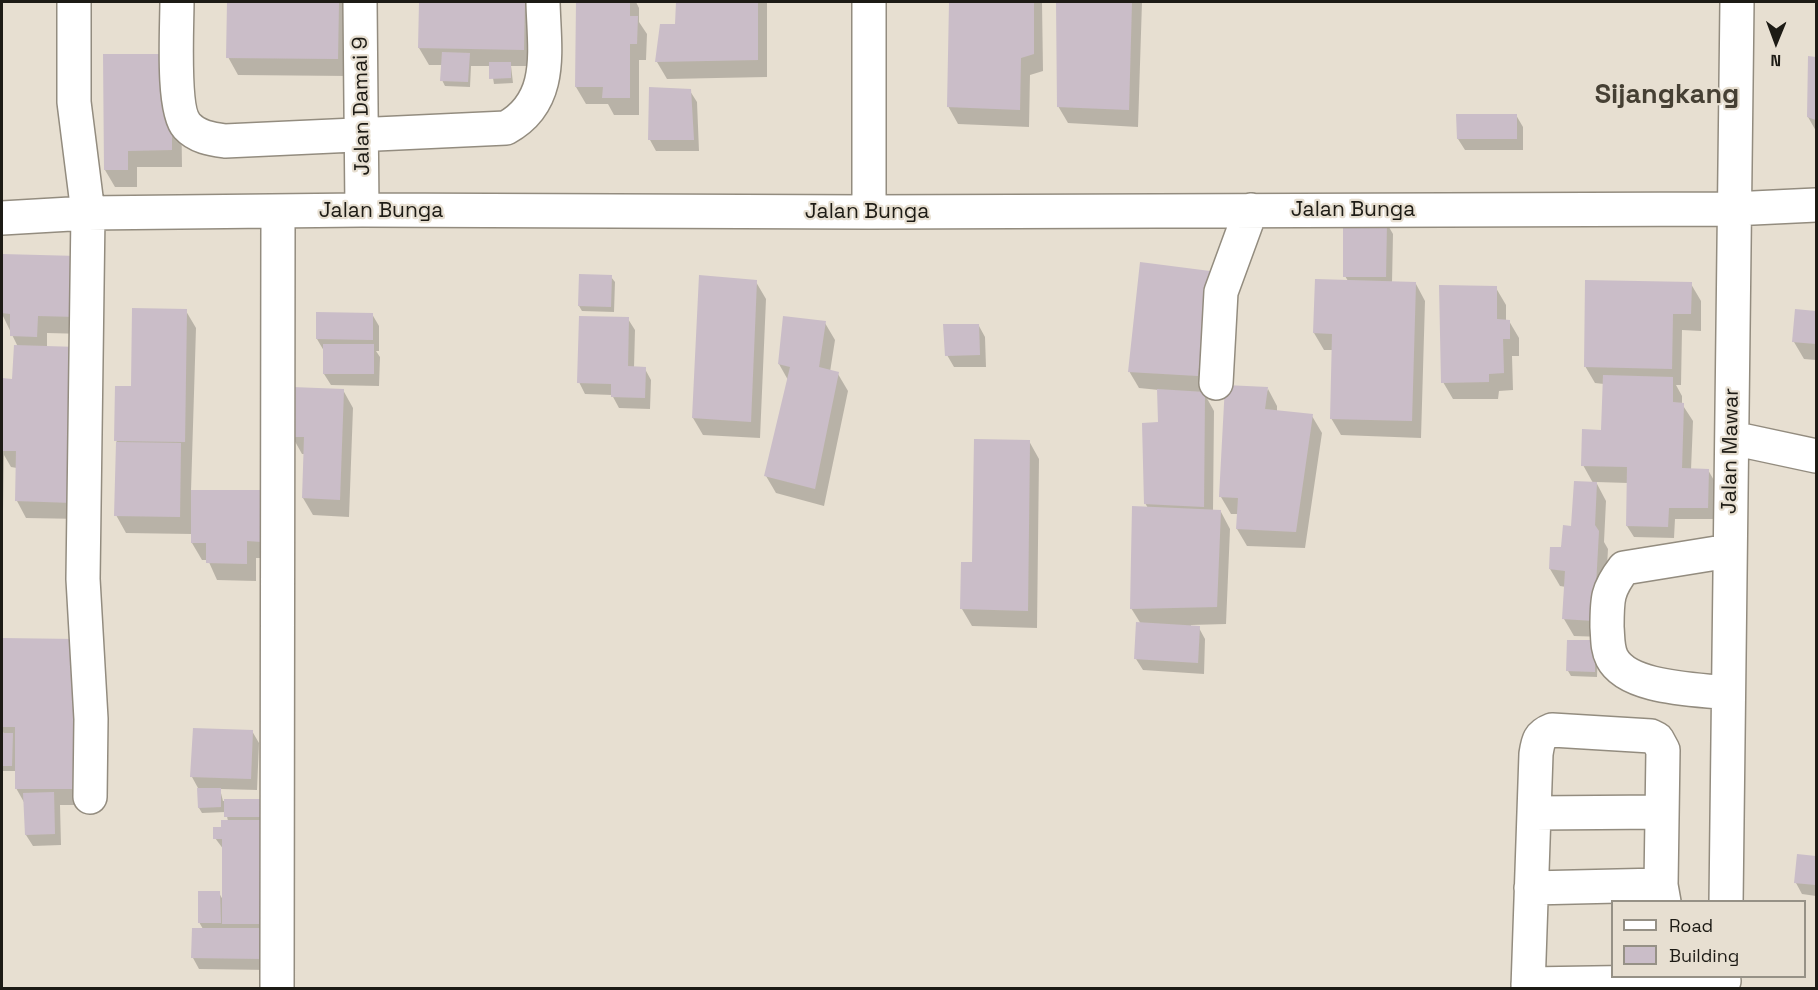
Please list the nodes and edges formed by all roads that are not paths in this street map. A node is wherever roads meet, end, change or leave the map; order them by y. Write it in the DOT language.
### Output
graph roads {
  1 [pos="74,2"];
  2 [pos="177,2"];
  3 [pos="360,2"];
  4 [pos="543,2"];
  5 [pos="869,2"];
  6 [pos="1737,2"];
  7 [pos="364,132"];
  8 [pos="1816,206"];
  9 [pos="1732,209"];
  10 [pos="362,210"];
  11 [pos="1251,210"];
  12 [pos="278,212"];
  13 [pos="869,212"];
  14 [pos="88,213"];
  15 [pos="2,218"];
  16 [pos="1216,383"];
  17 [pos="1732,438"];
  18 [pos="1816,456"];
  19 [pos="1729,551"];
  20 [pos="1727,693"];
  21 [pos="90,797"];
  22 [pos="1662,812"];
  23 [pos="1534,813"];
  24 [pos="1531,888"];
  25 [pos="1662,893"];
  26 [pos="1726,900"];
  27 [pos="1679,982"];
  28 [pos="1724,982"];
  29 [pos="1528,986"];
  30 [pos="277,988"];
  1 -- 14 [label="street"];
  2 -- 7 [label="street"];
  3 -- 7 [label="street, Jalan Damai 9"];
  4 -- 7 [label="street"];
  5 -- 13 [label="street"];
  6 -- 9 [label="street, Jalan Mawar"];
  7 -- 10 [label="street, Jalan Damai 9"];
  8 -- 9 [label="street, Jalan Bunga"];
  9 -- 11 [label="street, Jalan Bunga"];
  9 -- 17 [label="street, Jalan Mawar"];
  10 -- 12 [label="street, Jalan Bunga"];
  10 -- 13 [label="street, Jalan Bunga"];
  11 -- 13 [label="street, Jalan Bunga"];
  11 -- 16 [label="street"];
  12 -- 14 [label="street, Jalan Bunga"];
  12 -- 30 [label="street"];
  14 -- 15 [label="street, Jalan Bunga"];
  14 -- 21 [label="street"];
  17 -- 18 [label="street"];
  17 -- 19 [label="street, Jalan Mawar"];
  19 -- 20 [label="street, Jalan Mawar"];
  19 -- 20 [label="street"];
  20 -- 26 [label="street, Jalan Mawar"];
  22 -- 23 [label="street"];
  22 -- 23 [label="street"];
  22 -- 25 [label="street"];
  23 -- 24 [label="street"];
  24 -- 25 [label="street"];
  24 -- 29 [label="street"];
  27 -- 28 [label="street"];
  27 -- 29 [label="street"];
}
